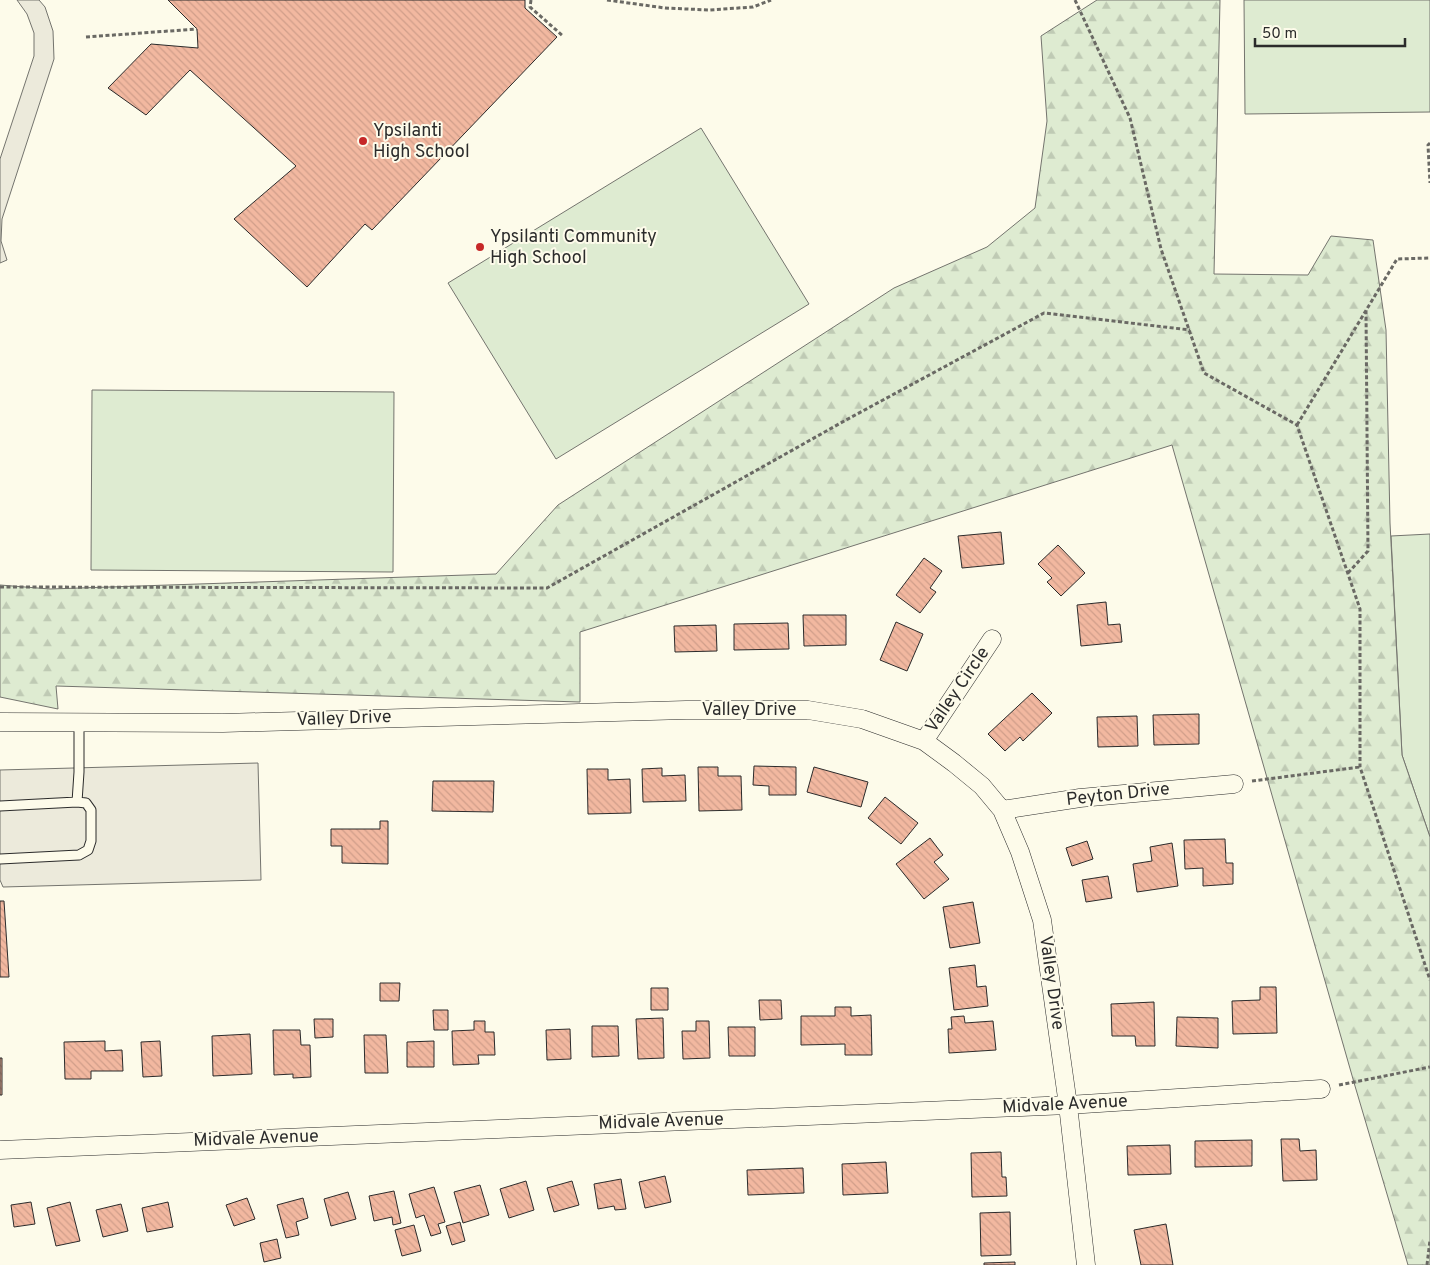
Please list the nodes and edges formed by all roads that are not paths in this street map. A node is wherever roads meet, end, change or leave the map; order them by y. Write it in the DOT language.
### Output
graph roads {
  1 [pos="992,639"];
  2 [pos="0,722"];
  3 [pos="78,722"];
  4 [pos="924,741"];
  5 [pos="1234,784"];
  6 [pos="77,802"];
  7 [pos="0,806"];
  8 [pos="1002,810"];
  9 [pos="0,859"];
  10 [pos="1321,1089"];
  11 [pos="1068,1105"];
  12 [pos="0,1150"];
  13 [pos="1086,1265"];
  1 -- 4 [label="street, Valley Circle"];
  2 -- 3 [label="street, Valley Drive"];
  3 -- 4 [label="street, Valley Drive"];
  3 -- 6 [label="lane"];
  4 -- 8 [label="street, Valley Drive"];
  5 -- 8 [label="street, Peyton Drive"];
  6 -- 7 [label="lane"];
  6 -- 9 [label="lane"];
  8 -- 11 [label="street, Valley Drive"];
  10 -- 11 [label="street, Midvale Avenue"];
  11 -- 12 [label="street, Midvale Avenue"];
  11 -- 13 [label="street, Valley Drive"];
}
